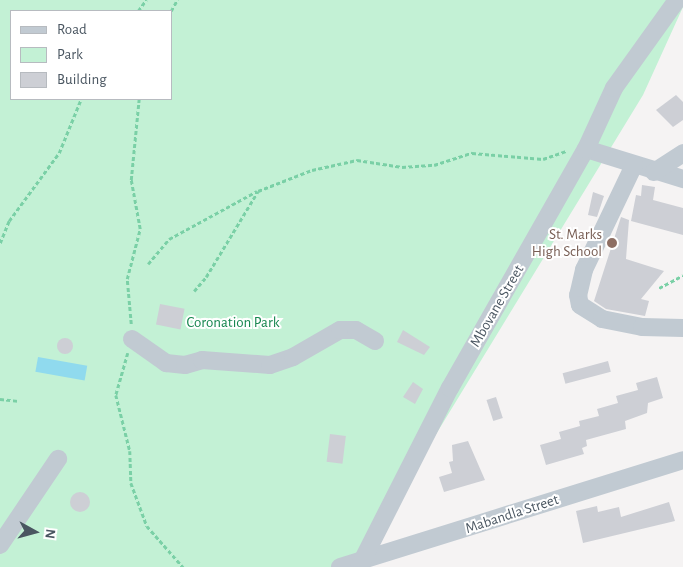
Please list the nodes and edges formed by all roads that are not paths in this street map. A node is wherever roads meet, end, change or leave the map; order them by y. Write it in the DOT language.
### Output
graph roads {
  1 [pos="677,0"];
  2 [pos="586,149"];
  3 [pos="683,153"];
  4 [pos="634,166"];
  5 [pos="654,172"];
  6 [pos="683,179"];
  7 [pos="683,328"];
  8 [pos="132,339"];
  9 [pos="375,341"];
  10 [pos="58,459"];
  11 [pos="683,460"];
  12 [pos="0,545"];
  13 [pos="360,564"];
  14 [pos="340,567"];
  1 -- 2 [label="street, Mbovane Street"];
  2 -- 4 [label="street"];
  2 -- 13 [label="street, Mbovane Street"];
  3 -- 5 [label="street"];
  4 -- 5 [label="street"];
  4 -- 7 [label="street"];
  5 -- 6 [label="street"];
  8 -- 9 [label="street"];
  10 -- 12 [label="street"];
  11 -- 13 [label="street, Mabandla Street"];
  13 -- 14 [label="street, Mabandla Street"];
}
